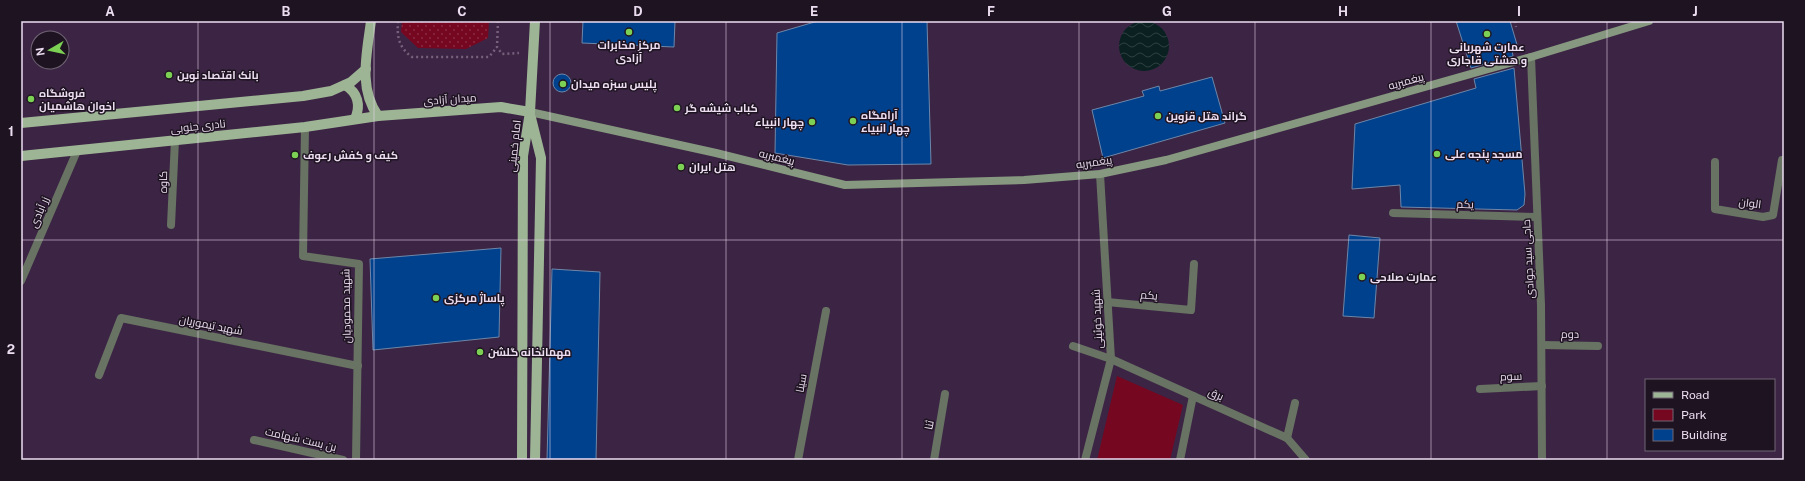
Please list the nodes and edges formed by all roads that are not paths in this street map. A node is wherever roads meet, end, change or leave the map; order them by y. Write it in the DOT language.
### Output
graph roads {
  1 [pos="371,21"];
  2 [pos="535,21"];
  3 [pos="1649,21"];
  4 [pos="1531,57"];
  5 [pos="366,69"];
  6 [pos="345,85"];
  7 [pos="530,112"];
  8 [pos="378,116"];
  9 [pos="355,119"];
  10 [pos="21,123"];
  11 [pos="305,127"];
  12 [pos="175,140"];
  13 [pos="78,151"];
  14 [pos="21,156"];
  15 [pos="1784,161"];
  16 [pos="1715,162"];
  17 [pos="1100,174"];
  18 [pos="1392,213"];
  19 [pos="1537,217"];
  20 [pos="171,225"];
  21 [pos="1194,264"];
  22 [pos="21,281"];
  23 [pos="1107,302"];
  24 [pos="826,311"];
  25 [pos="1542,344"];
  26 [pos="1072,346"];
  27 [pos="1598,346"];
  28 [pos="1111,359"];
  29 [pos="358,366"];
  30 [pos="99,375"];
  31 [pos="1542,386"];
  32 [pos="1480,388"];
  33 [pos="945,394"];
  34 [pos="1193,396"];
  35 [pos="1295,403"];
  36 [pos="1287,438"];
  37 [pos="254,440"];
  38 [pos="343,460"];
  39 [pos="356,460"];
  40 [pos="522,460"];
  41 [pos="535,460"];
  42 [pos="798,460"];
  43 [pos="934,460"];
  44 [pos="1085,460"];
  45 [pos="1180,460"];
  46 [pos="1306,460"];
  47 [pos="1542,460"];
  1 -- 5 [label="main road"];
  2 -- 7 [label="main road"];
  3 -- 4 [label="main road, پیغمبریه"];
  4 -- 17 [label="main road, پیغمبریه"];
  4 -- 19 [label="street, حاجی سید جوادی"];
  5 -- 6 [label="main road, نادری جنوبی"];
  5 -- 8 [label="main road"];
  6 -- 9 [label="main road"];
  6 -- 10 [label="main road, نادری جنوبی"];
  7 -- 8 [label="main road, میدان آزادی"];
  7 -- 17 [label="main road, پیغمبریه"];
  7 -- 40 [label="main road, امام خمینی"];
  7 -- 41 [label="main road, امام خمینی"];
  8 -- 9 [label="main road, نادری جنوبی"];
  9 -- 11 [label="main road, نادری جنوبی"];
  11 -- 12 [label="main road, نادری جنوبی"];
  11 -- 29 [label="street, شهید محمودیان"];
  12 -- 13 [label="main road, نادری جنوبی"];
  12 -- 20 [label="street, کاوه"];
  13 -- 14 [label="main road, نادری جنوبی"];
  13 -- 22 [label="street, زر آبادی"];
  15 -- 16 [label="street, الوان"];
  17 -- 23 [label="street, شهید خوئینی"];
  18 -- 19 [label="street, یکم"];
  19 -- 25 [label="street, حاجی سید جوادی"];
  21 -- 23 [label="street, یکم"];
  23 -- 28 [label="street, شهید خوئینی"];
  24 -- 42 [label="street, سینا"];
  25 -- 27 [label="street, دوم"];
  25 -- 31 [label="street, حاجی سید جوادی"];
  26 -- 28 [label="street"];
  28 -- 34 [label="street, برق"];
  28 -- 44 [label="street, شهید خوئینی"];
  29 -- 30 [label="street, شهید تیموریان"];
  29 -- 39 [label="street, شهید محمودیان"];
  31 -- 32 [label="street, سوم"];
  31 -- 47 [label="street, حاجی سید جوادی"];
  33 -- 43 [label="street, ثنا"];
  34 -- 36 [label="street, برق"];
  34 -- 45 [label="street"];
  35 -- 36 [label="street"];
  36 -- 46 [label="street, برق"];
  37 -- 38 [label="street, بن بست شهامت"];
}
